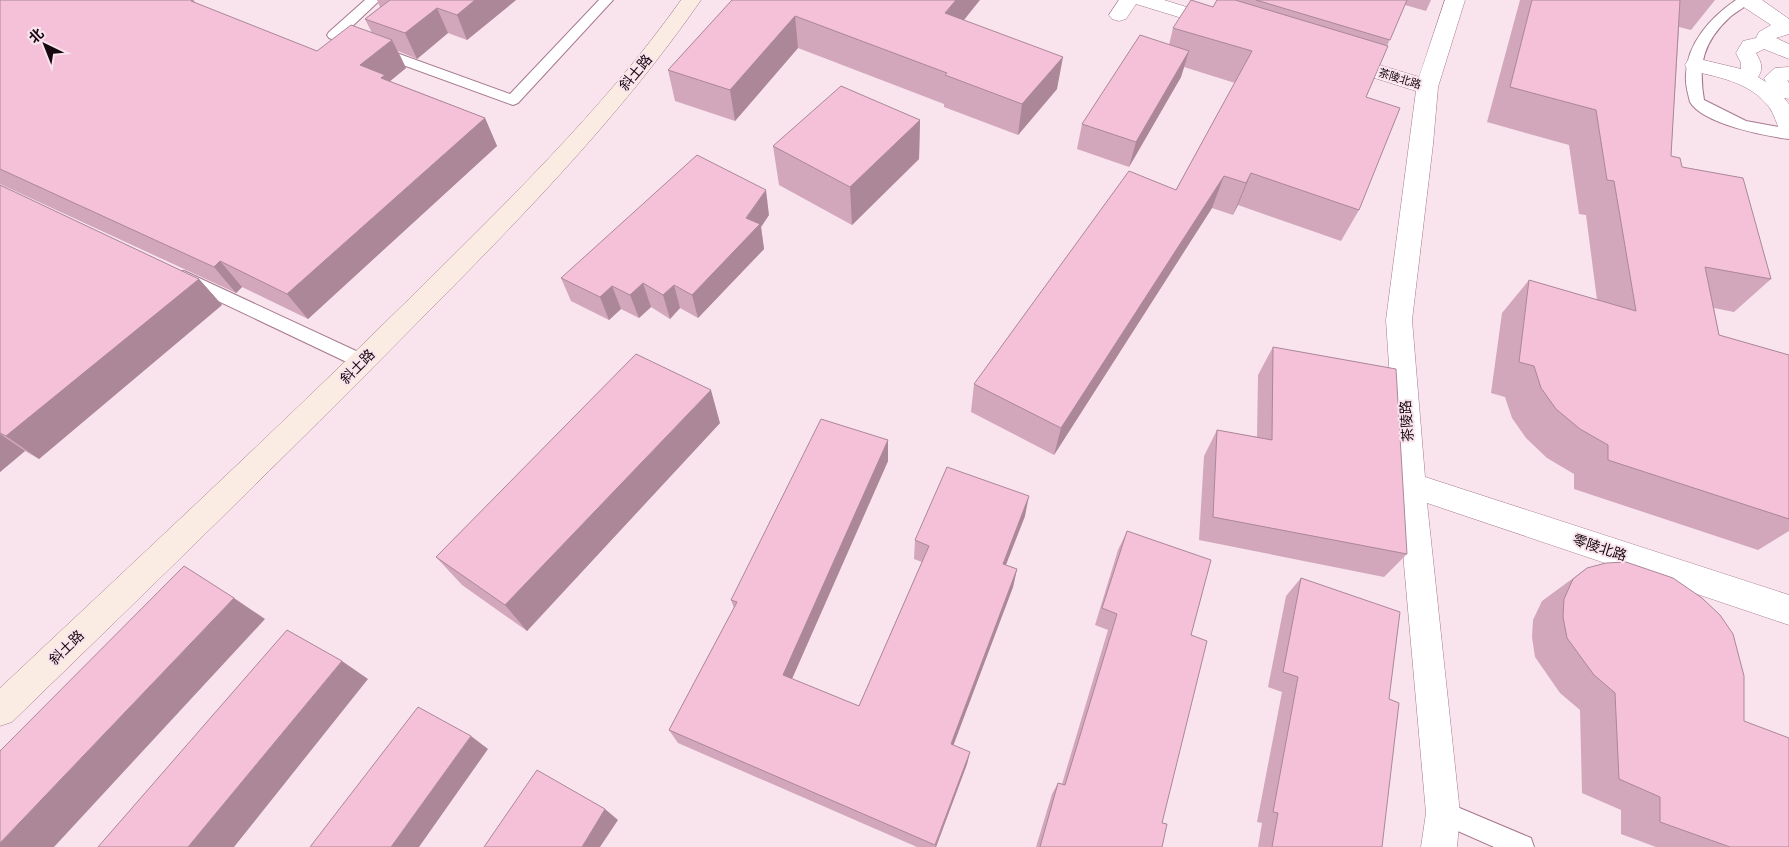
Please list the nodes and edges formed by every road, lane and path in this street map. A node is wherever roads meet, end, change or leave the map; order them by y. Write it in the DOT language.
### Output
graph roads {
  1 [pos="373,0"];
  2 [pos="606,0"];
  3 [pos="691,0"];
  4 [pos="1143,0"];
  5 [pos="1455,0"];
  6 [pos="1746,0"];
  7 [pos="1789,28"];
  8 [pos="1238,29"];
  9 [pos="1766,42"];
  10 [pos="1789,52"];
  11 [pos="1323,55"];
  12 [pos="1695,65"];
  13 [pos="1789,74"];
  14 [pos="1742,77"];
  15 [pos="1426,87"];
  16 [pos="1785,97"];
  17 [pos="1789,126"];
  18 [pos="1789,134"];
  19 [pos="171,271"];
  20 [pos="361,361"];
  21 [pos="1410,485"];
  22 [pos="1789,610"];
  23 [pos="0,710"];
  24 [pos="1443,813"];
  25 [pos="1439,847"];
  26 [pos="1522,847"];
  1 -- 2 [label="lane"];
  3 -- 20 [label="main road, 斜土路"];
  4 -- 8 [label="street"];
  5 -- 15 [label="street, 茶陵路"];
  6 -- 7 [label="street"];
  6 -- 12 [label="lane"];
  7 -- 9 [label="street"];
  9 -- 10 [label="street"];
  9 -- 14 [label="street"];
  11 -- 15 [label="street, 茶陵北路"];
  12 -- 14 [label="street"];
  12 -- 18 [label="lane"];
  13 -- 16 [label="street"];
  14 -- 16 [label="street"];
  15 -- 21 [label="street, 茶陵路"];
  16 -- 17 [label="street"];
  19 -- 20 [label="lane"];
  20 -- 23 [label="main road, 斜土路"];
  21 -- 22 [label="street, 零陵北路"];
  21 -- 24 [label="street, 茶陵路"];
  24 -- 25 [label="street, 茶陵路"];
  24 -- 26 [label="lane"];
}
